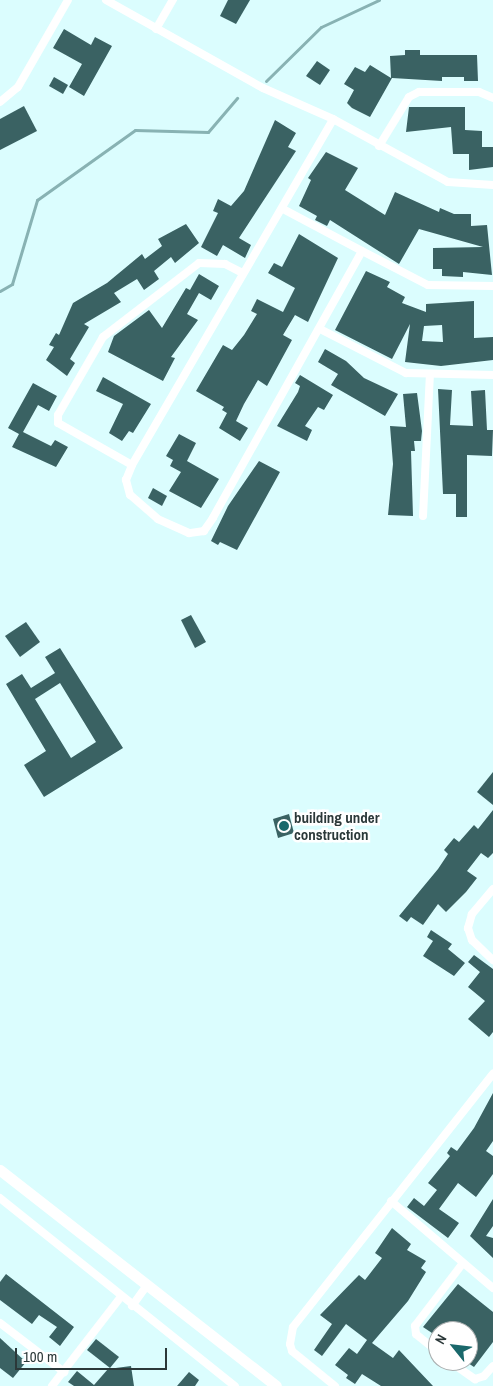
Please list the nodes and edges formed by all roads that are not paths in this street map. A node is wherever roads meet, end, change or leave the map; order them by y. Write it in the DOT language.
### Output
graph roads {
  1 [pos="68,0"];
  2 [pos="106,0"];
  3 [pos="172,0"];
  4 [pos="156,29"];
  5 [pos="493,98"];
  6 [pos="0,102"];
  7 [pos="333,119"];
  8 [pos="379,146"];
  9 [pos="493,185"];
  10 [pos="283,209"];
  11 [pos="362,251"];
  12 [pos="243,273"];
  13 [pos="493,286"];
  14 [pos="320,329"];
  15 [pos="430,375"];
  16 [pos="493,375"];
  17 [pos="132,464"];
  18 [pos="423,516"];
  19 [pos="493,889"];
  20 [pos="493,960"];
  21 [pos="493,1074"];
  22 [pos="0,1170"];
  23 [pos="0,1198"];
  24 [pos="391,1201"];
  25 [pos="463,1263"];
  26 [pos="147,1285"];
  27 [pos="493,1288"];
  28 [pos="120,1298"];
  29 [pos="132,1306"];
  30 [pos="0,1323"];
  31 [pos="428,1344"];
  32 [pos="493,1366"];
  33 [pos="463,1371"];
  34 [pos="64,1372"];
  35 [pos="52,1386"];
  36 [pos="235,1386"];
  37 [pos="276,1386"];
  38 [pos="335,1386"];
  1 -- 6 [label="street"];
  2 -- 4 [label="street"];
  3 -- 4 [label="street"];
  4 -- 7 [label="street"];
  5 -- 8 [label="street"];
  7 -- 8 [label="street"];
  7 -- 10 [label="street"];
  8 -- 9 [label="street"];
  10 -- 11 [label="street"];
  10 -- 12 [label="street"];
  11 -- 13 [label="street"];
  11 -- 14 [label="street"];
  12 -- 17 [label="street"];
  12 -- 17 [label="street"];
  14 -- 15 [label="street"];
  14 -- 17 [label="street"];
  15 -- 16 [label="street"];
  15 -- 18 [label="street"];
  19 -- 20 [label="street"];
  21 -- 24 [label="street"];
  22 -- 26 [label="street"];
  23 -- 28 [label="street"];
  24 -- 25 [label="street"];
  24 -- 38 [label="street"];
  25 -- 27 [label="street"];
  25 -- 31 [label="street"];
  26 -- 29 [label="street"];
  26 -- 37 [label="street"];
  28 -- 29 [label="street"];
  28 -- 34 [label="street"];
  29 -- 36 [label="street"];
  30 -- 34 [label="street"];
  32 -- 33 [label="street"];
  34 -- 35 [label="street"];
}
